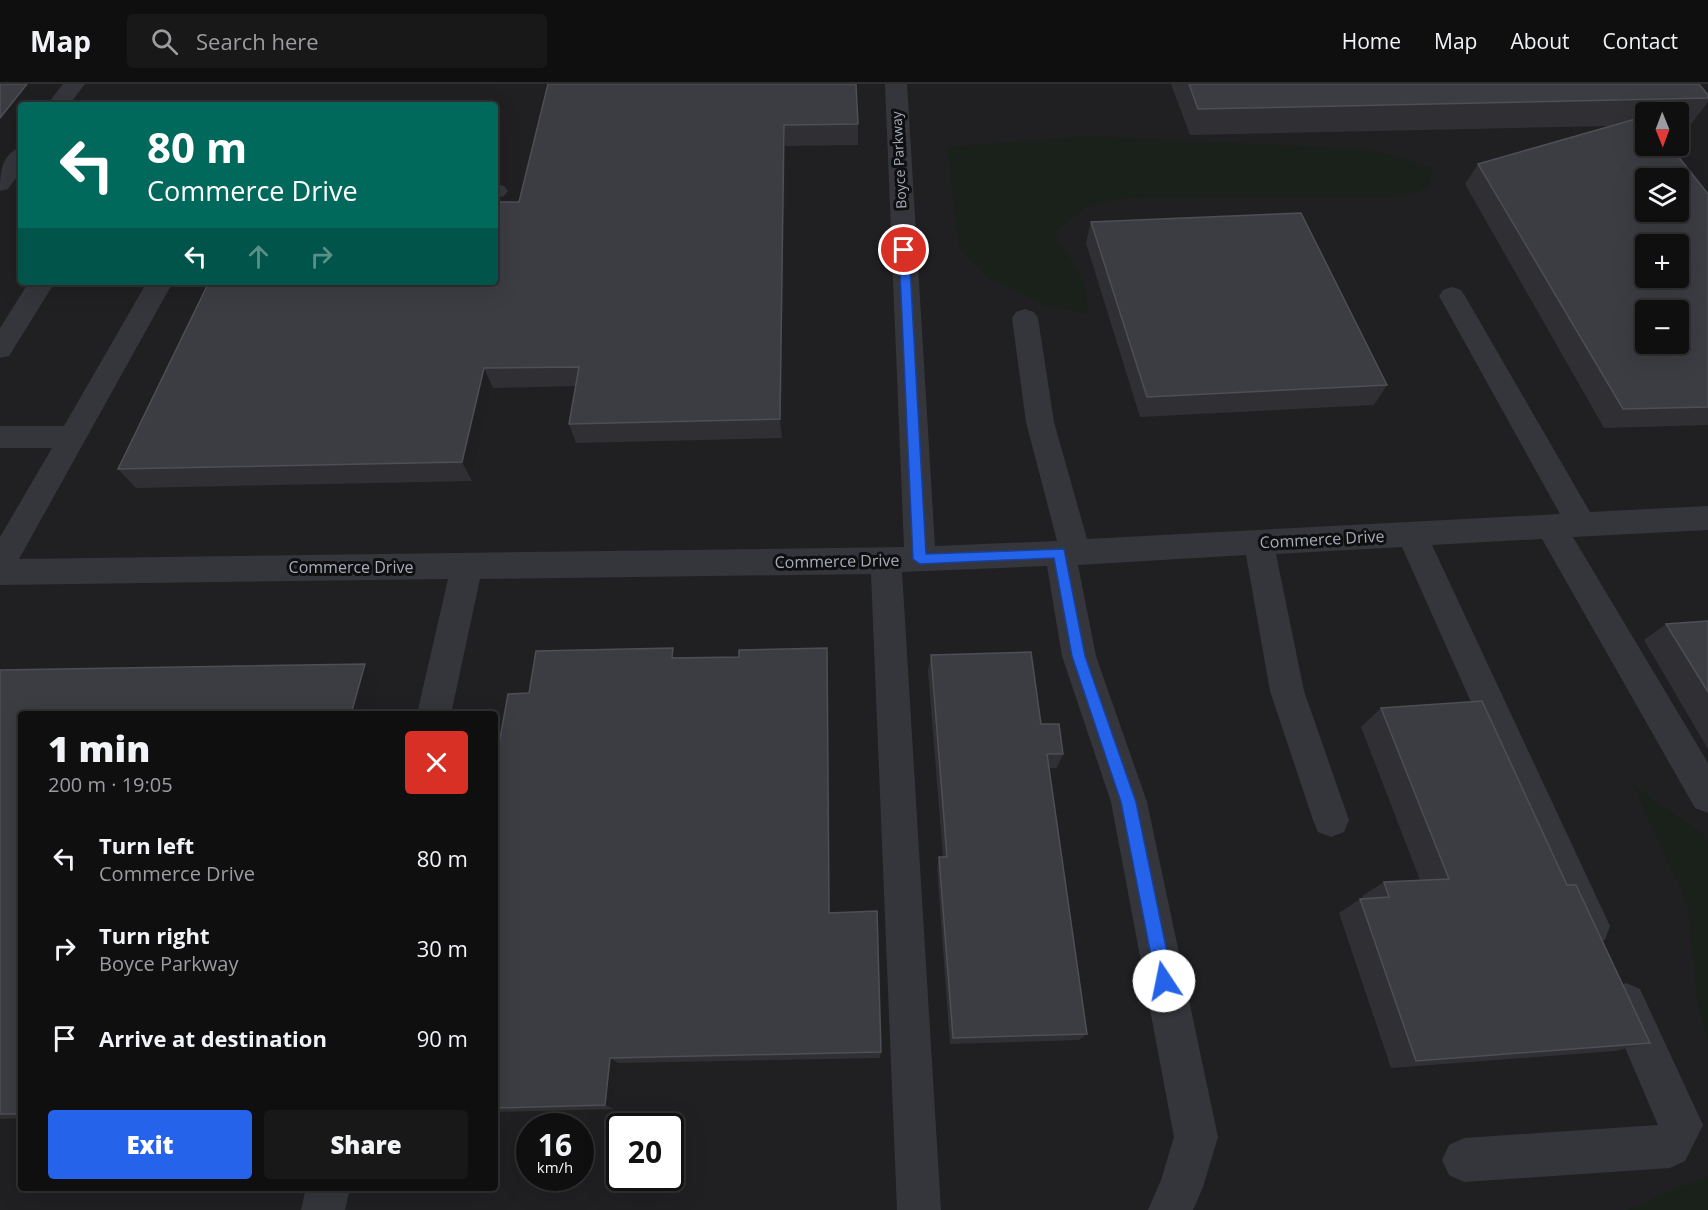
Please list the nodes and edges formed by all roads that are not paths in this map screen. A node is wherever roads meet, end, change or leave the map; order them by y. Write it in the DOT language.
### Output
graph roads {
  1 [pos="74,84"];
  2 [pos="896,84"];
  3 [pos="60,102"];
  4 [pos="18,159"];
  5 [pos="0,184"];
  6 [pos="40,285"];
  7 [pos="158,285"];
  8 [pos="1452,296"];
  9 [pos="1025,318"];
  10 [pos="0,349"];
  11 [pos="0,437"];
  12 [pos="72,437"];
  13 [pos="1708,518"];
  14 [pos="1566,526"];
  15 [pos="1412,535"];
  16 [pos="1258,542"];
  17 [pos="1067,552"];
  18 [pos="903,560"];
  19 [pos="0,565"];
  20 [pos="467,566"];
  21 [pos="0,572"];
  22 [pos="435,711"];
  23 [pos="1708,796"];
  24 [pos="1331,820"];
  25 [pos="1464,1160"];
  26 [pos="327,1191"];
  27 [pos="323,1210"];
  28 [pos="919,1210"];
  29 [pos="1170,1210"];
  1 -- 3 [label="street"];
  2 -- 18 [label="street, Boyce Parkway"];
  4 -- 5 [label="street"];
  6 -- 10 [label="street"];
  7 -- 12 [label="street"];
  8 -- 14 [label="street"];
  9 -- 17 [label="street"];
  11 -- 12 [label="street"];
  12 -- 19 [label="street"];
  13 -- 14 [label="street, Commerce Drive"];
  14 -- 15 [label="street, Commerce Drive"];
  14 -- 23 [label="street"];
  15 -- 16 [label="street, Commerce Drive"];
  15 -- 25 [label="street"];
  16 -- 17 [label="street, Commerce Drive"];
  16 -- 24 [label="street"];
  17 -- 18 [label="street, Commerce Drive"];
  17 -- 29 [label="street"];
  18 -- 20 [label="street, Commerce Drive"];
  18 -- 28 [label="street, Boyce Parkway"];
  20 -- 21 [label="street, Commerce Drive"];
  20 -- 22 [label="street"];
  26 -- 27 [label="street"];
}
